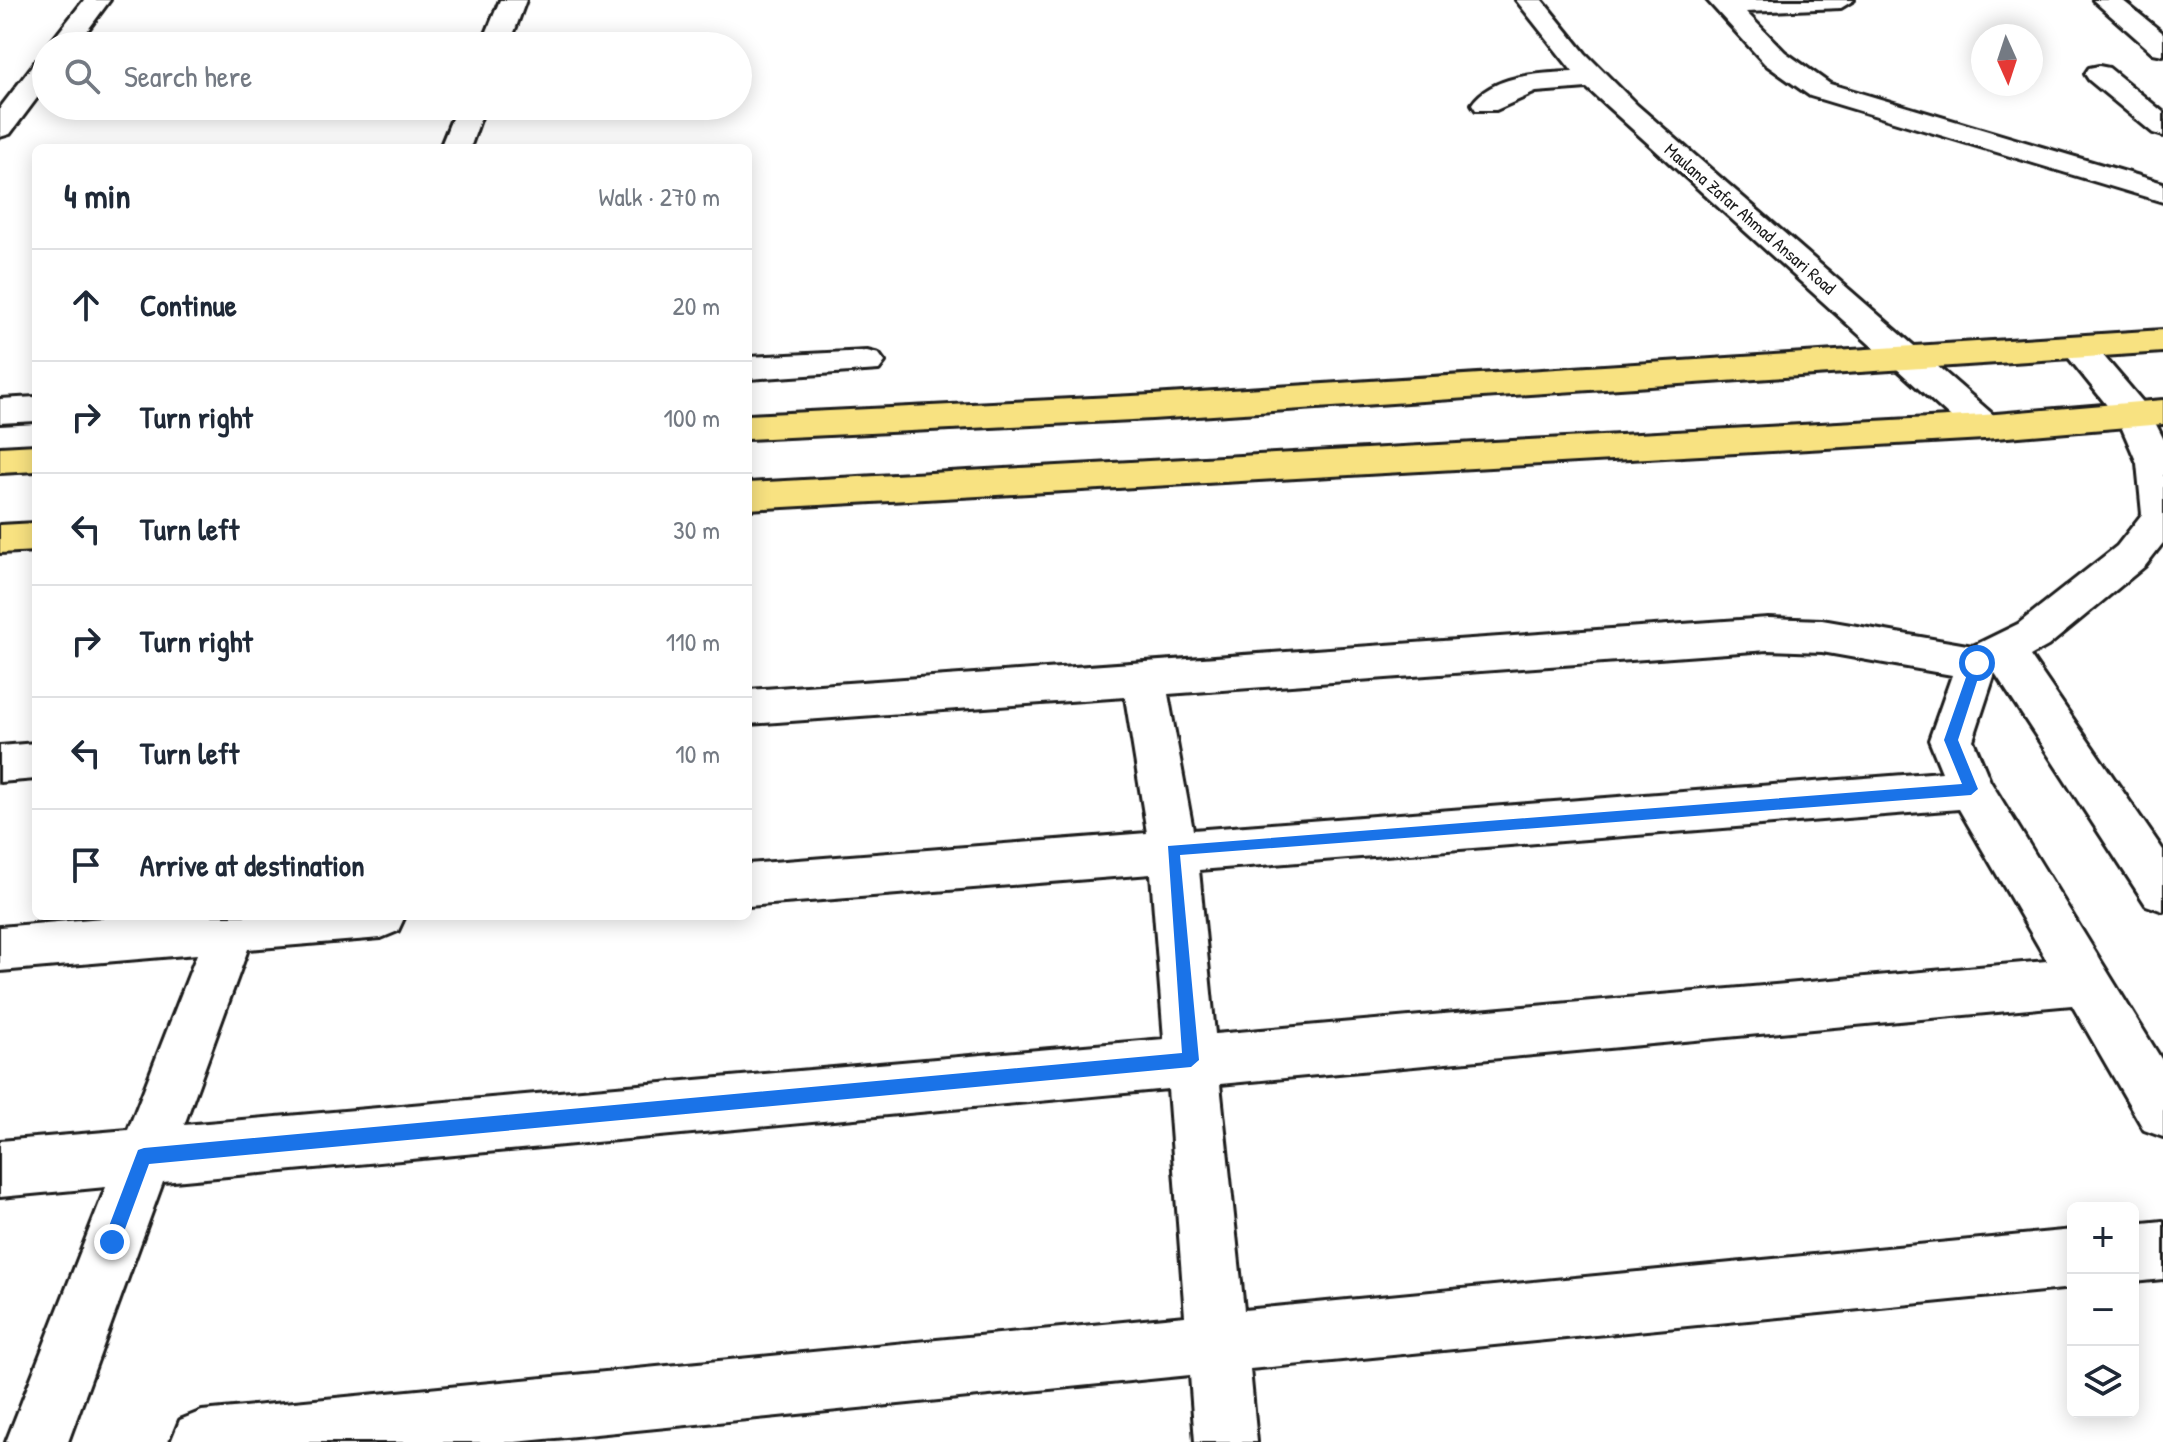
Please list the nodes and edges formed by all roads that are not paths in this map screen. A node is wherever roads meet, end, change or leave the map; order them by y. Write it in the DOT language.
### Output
graph roads {
  1 [pos="97,0"];
  2 [pos="513,0"];
  3 [pos="1529,0"];
  4 [pos="1841,0"];
  5 [pos="2106,0"];
  6 [pos="1722,3"];
  7 [pos="73,32"];
  8 [pos="500,32"];
  9 [pos="2163,47"];
  10 [pos="2099,74"];
  11 [pos="1591,79"];
  12 [pos="32,86"];
  13 [pos="1486,104"];
  14 [pos="466,120"];
  15 [pos="2163,127"];
  16 [pos="0,128"];
  17 [pos="457,144"];
  18 [pos="2163,193"];
  19 [pos="2163,341"];
  20 [pos="2077,347"];
  21 [pos="1912,358"];
  22 [pos="867,362"];
  23 [pos="752,368"];
  24 [pos="32,409"];
  25 [pos="0,411"];
  26 [pos="2149,414"];
  27 [pos="752,427"];
  28 [pos="1984,427"];
  29 [pos="32,458"];
  30 [pos="0,460"];
  31 [pos="752,496"];
  32 [pos="2162,516"];
  33 [pos="32,537"];
  34 [pos="0,539"];
  35 [pos="1990,656"];
  36 [pos="1144,680"];
  37 [pos="752,707"];
  38 [pos="32,761"];
  39 [pos="0,764"];
  40 [pos="1971,789"];
  41 [pos="1173,850"];
  42 [pos="752,885"];
  43 [pos="2163,890"];
  44 [pos="283,920"];
  45 [pos="234,922"];
  46 [pos="0,949"];
  47 [pos="2085,981"];
  48 [pos="1191,1060"];
  49 [pos="2163,1111"];
  50 [pos="144,1156"];
  51 [pos="0,1169"];
  52 [pos="2163,1250"];
  53 [pos="2139,1252"];
  54 [pos="2067,1260"];
  55 [pos="1216,1343"];
  56 [pos="37,1442"];
  57 [pos="202,1442"];
  58 [pos="1226,1442"];
  1 -- 7 [label="street"];
  2 -- 8 [label="street"];
  3 -- 11 [label="street, Maulana Zafar Ahmad Ansari Road"];
  4 -- 6 [label="street"];
  5 -- 9 [label="street"];
  6 -- 18 [label="street"];
  10 -- 15 [label="street"];
  11 -- 13 [label="street"];
  11 -- 21 [label="street, Maulana Zafar Ahmad Ansari Road"];
  12 -- 16 [label="street"];
  14 -- 17 [label="street"];
  19 -- 20 [label="main road"];
  20 -- 21 [label="main road"];
  20 -- 26 [label="street"];
  21 -- 27 [label="main road"];
  21 -- 28 [label="street, Maulana Zafar Ahmad Ansari Road"];
  22 -- 23 [label="street"];
  24 -- 25 [label="street"];
  26 -- 28 [label="main road"];
  26 -- 32 [label="street"];
  28 -- 31 [label="main road"];
  29 -- 30 [label="main road"];
  32 -- 35 [label="street"];
  33 -- 34 [label="main road"];
  35 -- 36 [label="street"];
  35 -- 40 [label="street"];
  35 -- 43 [label="street"];
  36 -- 37 [label="street"];
  36 -- 41 [label="street"];
  38 -- 39 [label="street"];
  40 -- 41 [label="street"];
  40 -- 47 [label="street"];
  41 -- 42 [label="street"];
  41 -- 48 [label="street"];
  44 -- 45 [label="street"];
  45 -- 46 [label="street"];
  45 -- 50 [label="street"];
  47 -- 48 [label="street"];
  47 -- 49 [label="street"];
  48 -- 50 [label="street"];
  48 -- 55 [label="street"];
  50 -- 51 [label="street"];
  50 -- 56 [label="street"];
  52 -- 53 [label="street"];
  54 -- 55 [label="street"];
  55 -- 57 [label="street"];
  55 -- 58 [label="street"];
}
